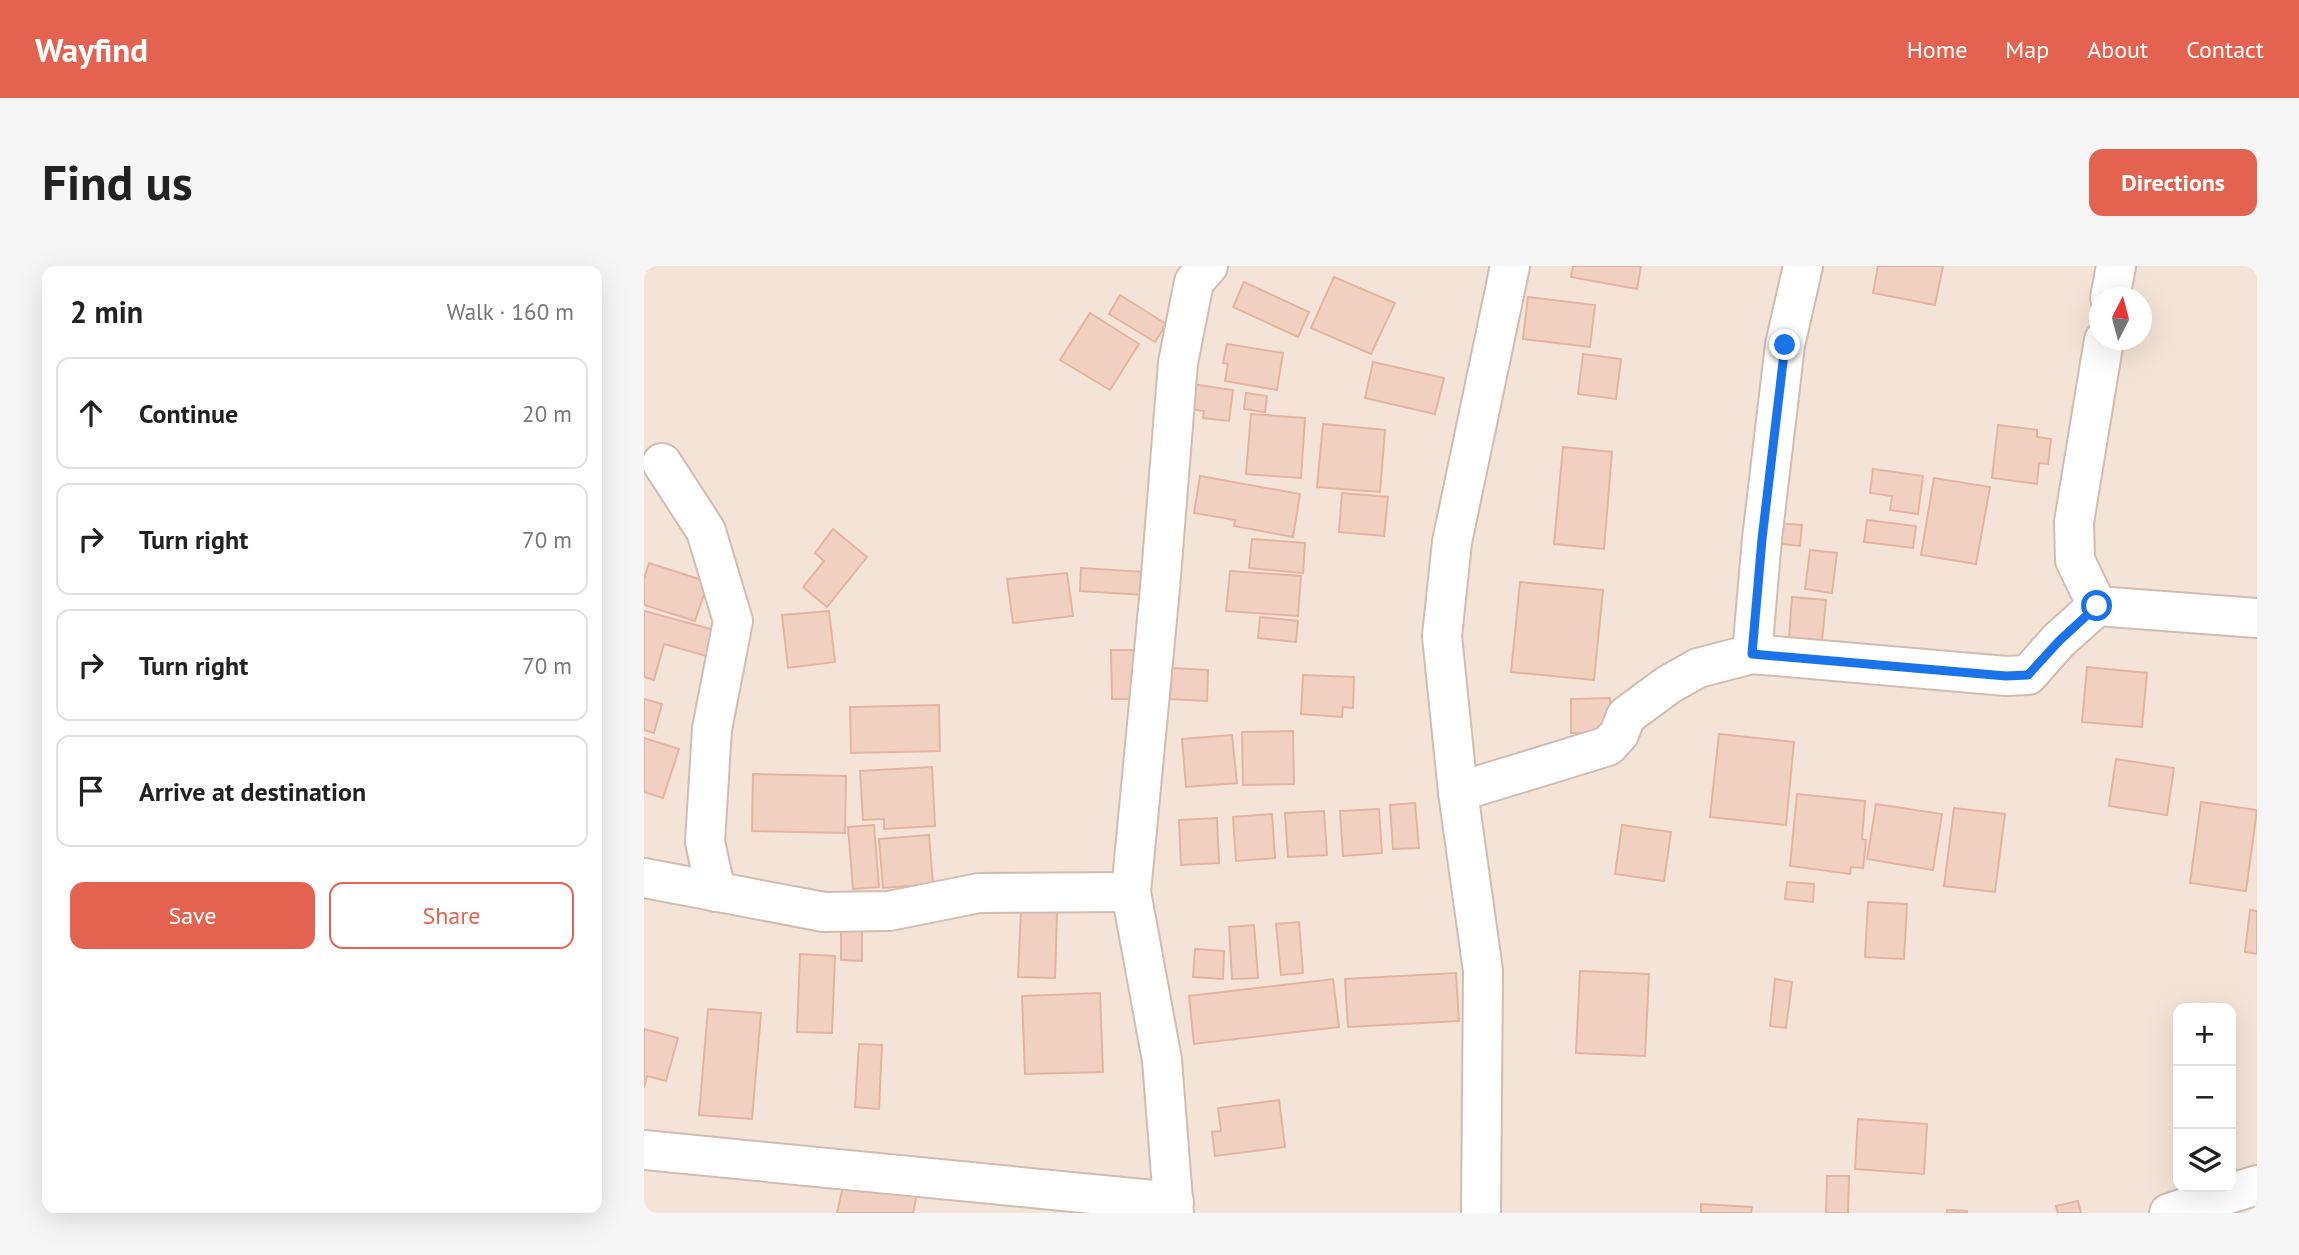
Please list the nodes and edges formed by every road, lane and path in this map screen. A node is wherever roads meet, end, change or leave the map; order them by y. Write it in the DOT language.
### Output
graph roads {
  1 [pos="1208,266"];
  2 [pos="1510,266"];
  3 [pos="1803,266"];
  4 [pos="2116,266"];
  5 [pos="2112,287"];
  6 [pos="2102,350"];
  7 [pos="662,463"];
  8 [pos="2097,606"];
  9 [pos="2257,618"];
  10 [pos="1752,654"];
  11 [pos="1458,792"];
  12 [pos="644,878"];
  13 [pos="716,892"];
  14 [pos="1131,892"];
  15 [pos="644,1150"];
  16 [pos="2257,1185"];
  17 [pos="1174,1208"];
  18 [pos="1481,1213"];
  19 [pos="2169,1213"];
  1 -- 14 [label="street"];
  2 -- 11 [label="street"];
  3 -- 10 [label="street"];
  4 -- 5 [label="street"];
  6 -- 8 [label="street"];
  7 -- 13 [label="street"];
  8 -- 9 [label="street"];
  8 -- 10 [label="street"];
  10 -- 11 [label="street"];
  11 -- 18 [label="street"];
  12 -- 13 [label="street"];
  13 -- 14 [label="street"];
  14 -- 17 [label="street"];
  15 -- 17 [label="street"];
  16 -- 19 [label="street"];
}
